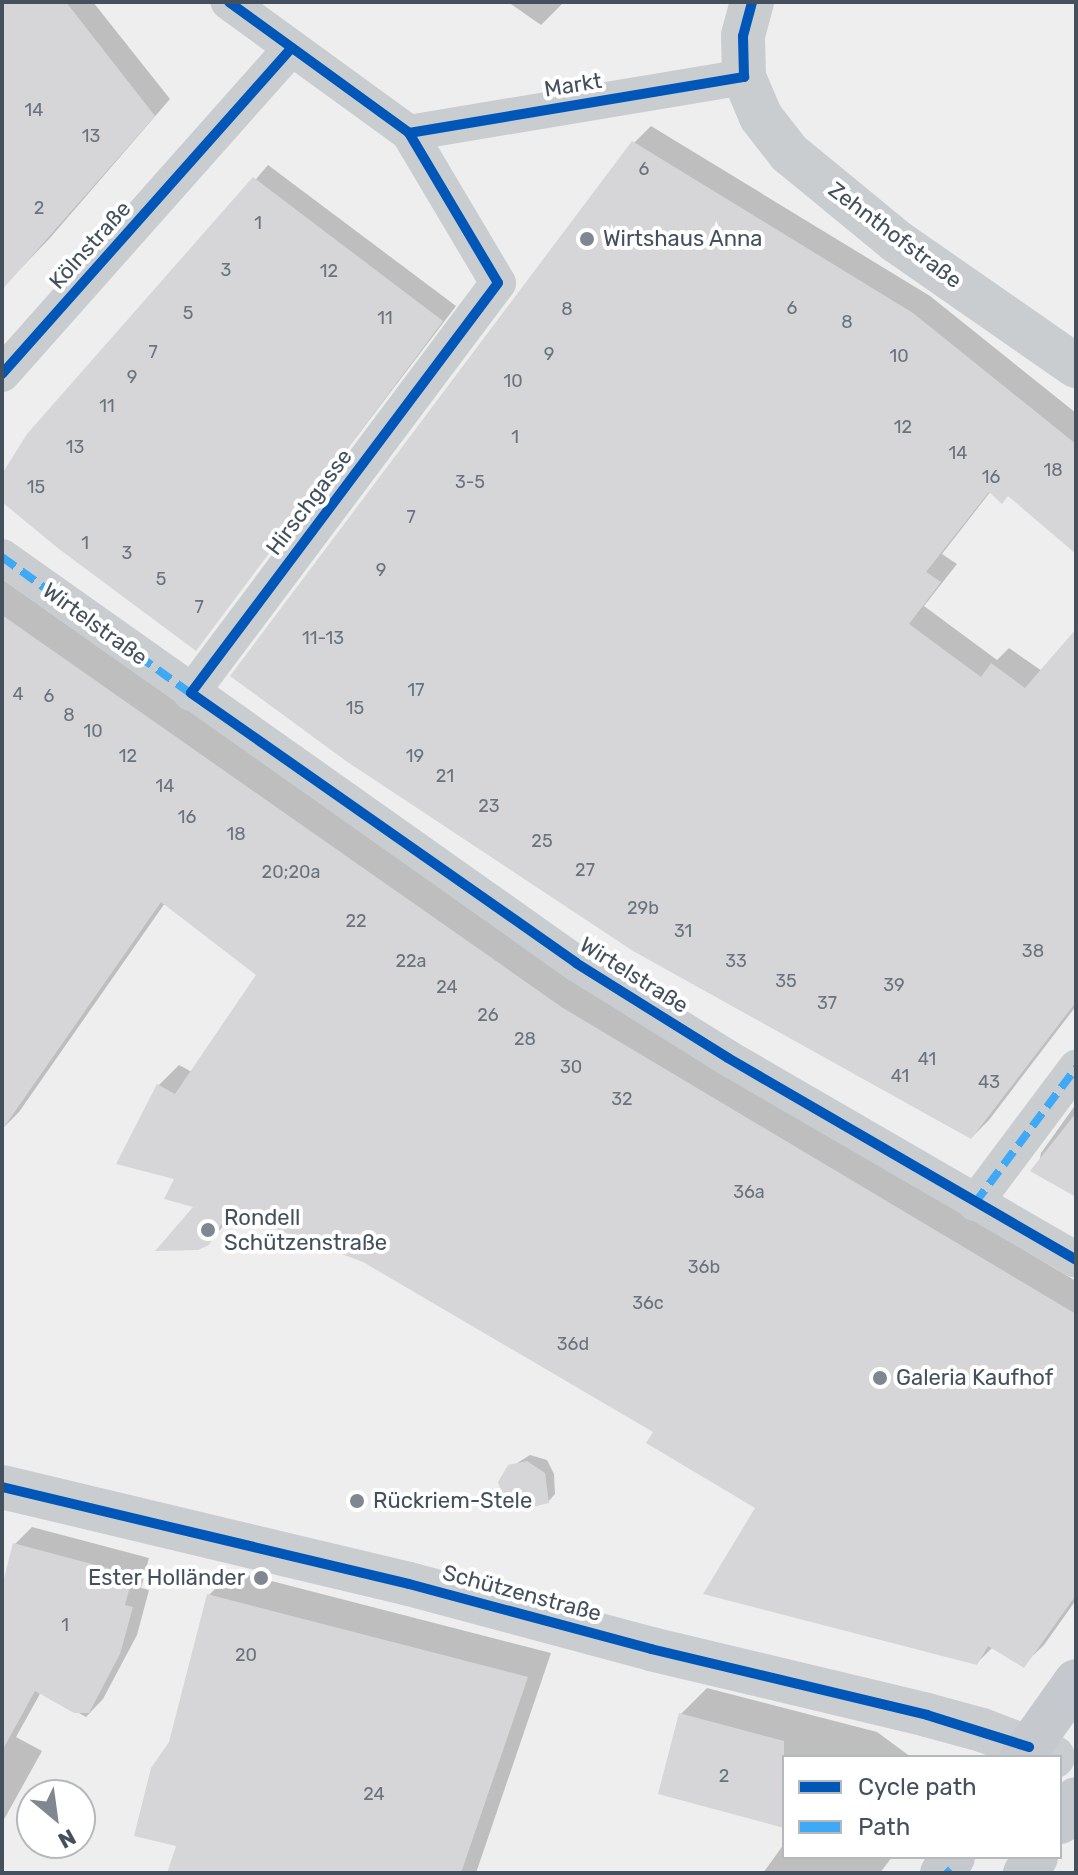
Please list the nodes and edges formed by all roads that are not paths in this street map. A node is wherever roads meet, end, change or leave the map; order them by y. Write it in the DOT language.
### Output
graph roads {
  1 [pos="229,2"];
  2 [pos="752,2"];
  3 [pos="291,48"];
  4 [pos="744,77"];
  5 [pos="409,133"];
  6 [pos="1076,366"];
  7 [pos="2,374"];
  8 [pos="2,557"];
  9 [pos="191,693"];
  10 [pos="1076,1068"];
  11 [pos="975,1203"];
  12 [pos="1076,1260"];
  13 [pos="2,1487"];
  14 [pos="1076,1681"];
  15 [pos="1041,1755"];
  16 [pos="1076,1799"];
  17 [pos="1062,1819"];
  1 -- 3 [label="street"];
  2 -- 4 [label="street"];
  3 -- 5 [label="street"];
  3 -- 7 [label="street, Kölnstraße"];
  4 -- 5 [label="street, Markt"];
  4 -- 6 [label="street, Zehnthofstraße"];
  5 -- 9 [label="street, Hirschgasse"];
  8 -- 9 [label="street, Wirtelstraße"];
  9 -- 11 [label="street, Wirtelstraße"];
  10 -- 11 [label="street"];
  11 -- 12 [label="street, Wirtelstraße"];
  13 -- 15 [label="street, Schützenstraße"];
  14 -- 15 [label="main road"];
  16 -- 17 [label="main road"];
}
